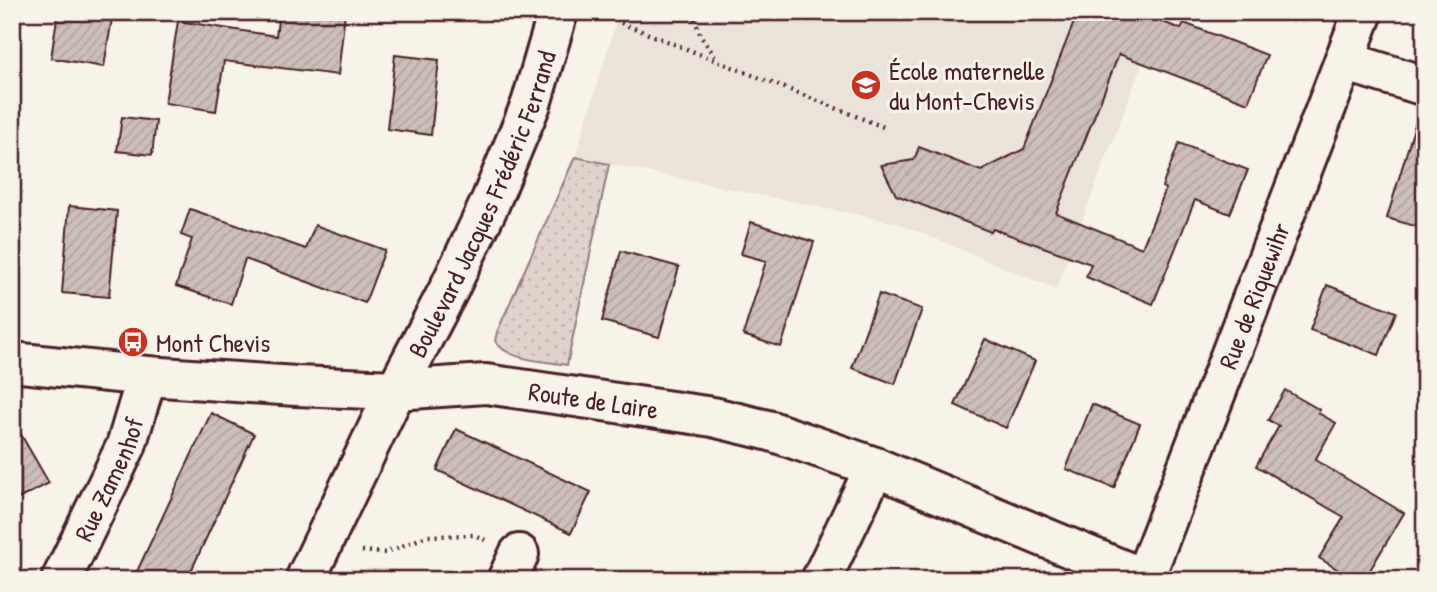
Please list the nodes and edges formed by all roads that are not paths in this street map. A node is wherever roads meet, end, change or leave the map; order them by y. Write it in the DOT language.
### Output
graph roads {
  1 [pos="558,12"];
  2 [pos="1363,12"];
  3 [pos="1344,61"];
  4 [pos="1425,86"];
  5 [pos="12,362"];
  6 [pos="147,376"];
  7 [pos="396,390"];
  8 [pos="875,467"];
  9 [pos="1146,579"];
  10 [pos="61,580"];
  11 [pos="305,580"];
  12 [pos="821,580"];
  1 -- 7 [label="street, Boulevard Jacques Frédéric Ferrand"];
  2 -- 3 [label="street, Rue de Riquewihr"];
  3 -- 4 [label="street"];
  3 -- 9 [label="street, Rue de Riquewihr"];
  5 -- 6 [label="street, Route de Laire"];
  6 -- 7 [label="street, Route de Laire"];
  6 -- 10 [label="street, Rue Zamenhof"];
  7 -- 8 [label="street, Route de Laire"];
  7 -- 11 [label="street, Boulevard Jacques Frédéric Ferrand"];
  8 -- 9 [label="street, Route de Laire"];
  8 -- 12 [label="street"];
}
